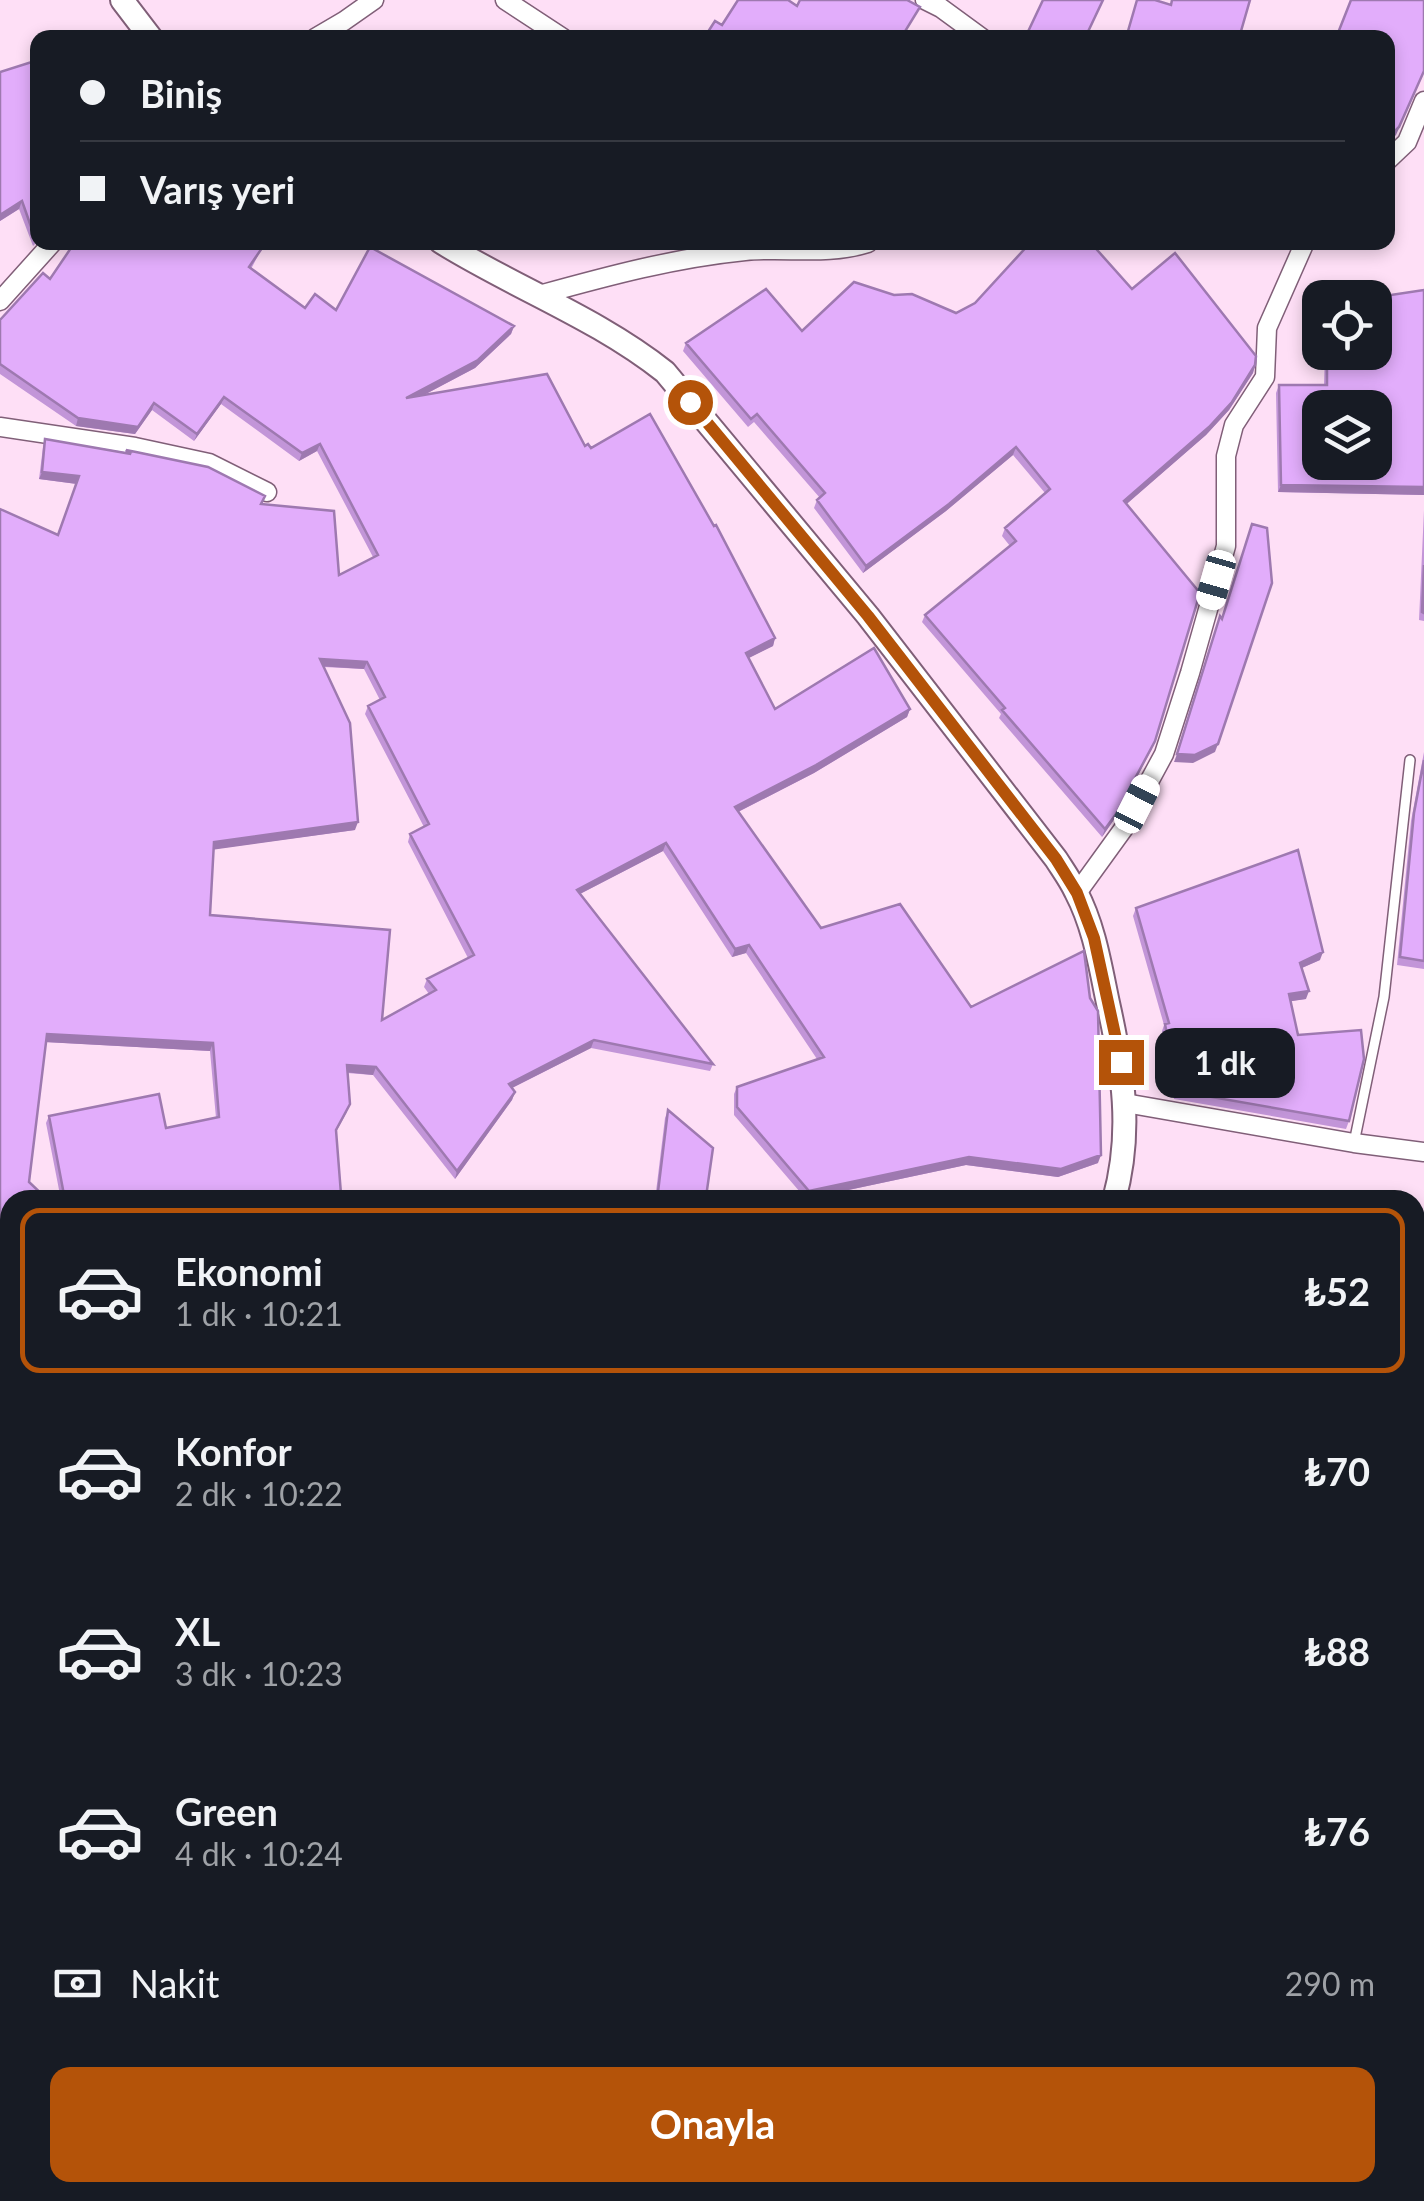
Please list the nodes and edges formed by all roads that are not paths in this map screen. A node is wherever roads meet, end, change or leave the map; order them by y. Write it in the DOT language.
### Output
graph roads {
  1 [pos="122,0"];
  2 [pos="374,0"];
  3 [pos="506,0"];
  4 [pos="924,0"];
  5 [pos="145,30"];
  6 [pos="328,30"];
  7 [pos="551,30"];
  8 [pos="971,30"];
  9 [pos="1424,101"];
  10 [pos="1395,153"];
  11 [pos="46,250"];
  12 [pos="457,250"];
  13 [pos="753,250"];
  14 [pos="753,250"];
  15 [pos="841,250"];
  16 [pos="1301,250"];
  17 [pos="539,296"];
  18 [pos="0,301"];
  19 [pos="0,427"];
  20 [pos="267,492"];
  21 [pos="1410,760"];
  22 [pos="1077,893"];
  23 [pos="1125,1104"];
  24 [pos="1354,1143"];
  25 [pos="1424,1152"];
  26 [pos="1116,1190"];
  1 -- 5 [label="street"];
  2 -- 6 [label="street"];
  3 -- 7 [label="street"];
  4 -- 8 [label="street"];
  9 -- 10 [label="street"];
  11 -- 18 [label="street"];
  12 -- 17 [label="street"];
  13 -- 17 [label="street"];
  14 -- 15 [label="street"];
  16 -- 22 [label="street"];
  17 -- 22 [label="street"];
  19 -- 20 [label="street"];
  21 -- 24 [label="lane"];
  22 -- 23 [label="street"];
  23 -- 24 [label="street"];
  23 -- 26 [label="street"];
  24 -- 25 [label="street"];
}
